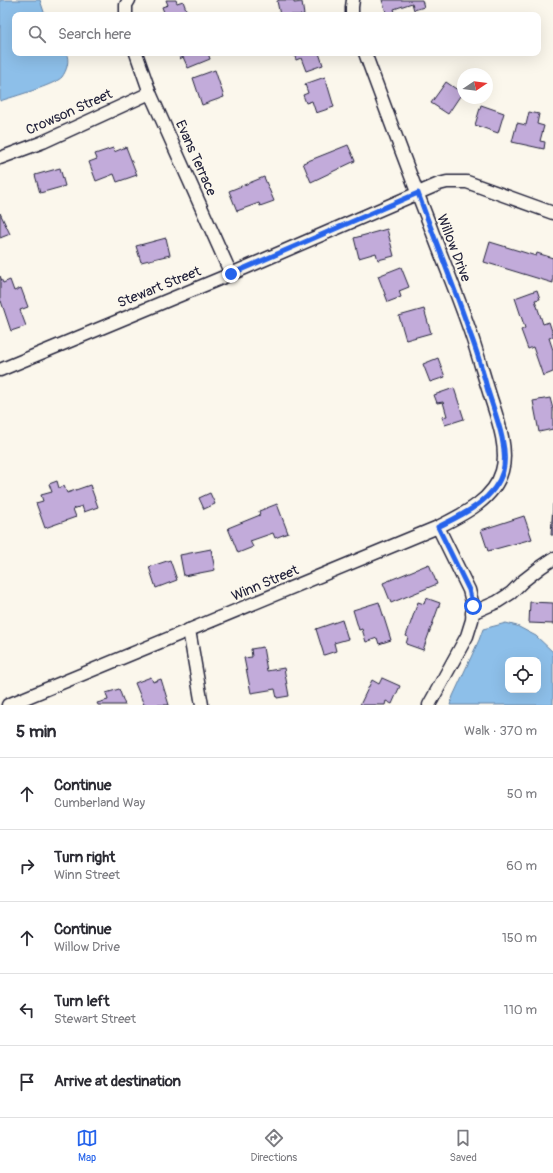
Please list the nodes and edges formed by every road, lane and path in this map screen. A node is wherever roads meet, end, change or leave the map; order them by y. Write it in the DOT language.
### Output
graph roads {
  1 [pos="129,0"];
  2 [pos="353,0"];
  3 [pos="126,12"];
  4 [pos="352,12"];
  5 [pos="137,56"];
  6 [pos="366,56"];
  7 [pos="150,93"];
  8 [pos="0,158"];
  9 [pos="418,193"];
  10 [pos="553,213"];
  11 [pos="231,274"];
  12 [pos="0,370"];
  13 [pos="504,456"];
  14 [pos="438,527"];
  15 [pos="553,559"];
  16 [pos="472,613"];
  17 [pos="189,630"];
  18 [pos="8,705"];
  19 [pos="202,705"];
  20 [pos="429,705"];
  1 -- 3 [label="street"];
  2 -- 4 [label="street"];
  5 -- 7 [label="street, Evans Terrace"];
  6 -- 9 [label="street, Willow Drive"];
  7 -- 8 [label="street, Crowson Street"];
  7 -- 11 [label="street, Evans Terrace"];
  9 -- 10 [label="street, Stewart Street"];
  9 -- 11 [label="street, Stewart Street"];
  9 -- 13 [label="street, Willow Drive"];
  11 -- 12 [label="street, Stewart Street"];
  13 -- 14 [label="street, Winn Street"];
  14 -- 16 [label="street"];
  14 -- 17 [label="street, Winn Street"];
  15 -- 16 [label="street"];
  16 -- 20 [label="street"];
  17 -- 18 [label="street, Winn Street"];
  17 -- 19 [label="street"];
}
